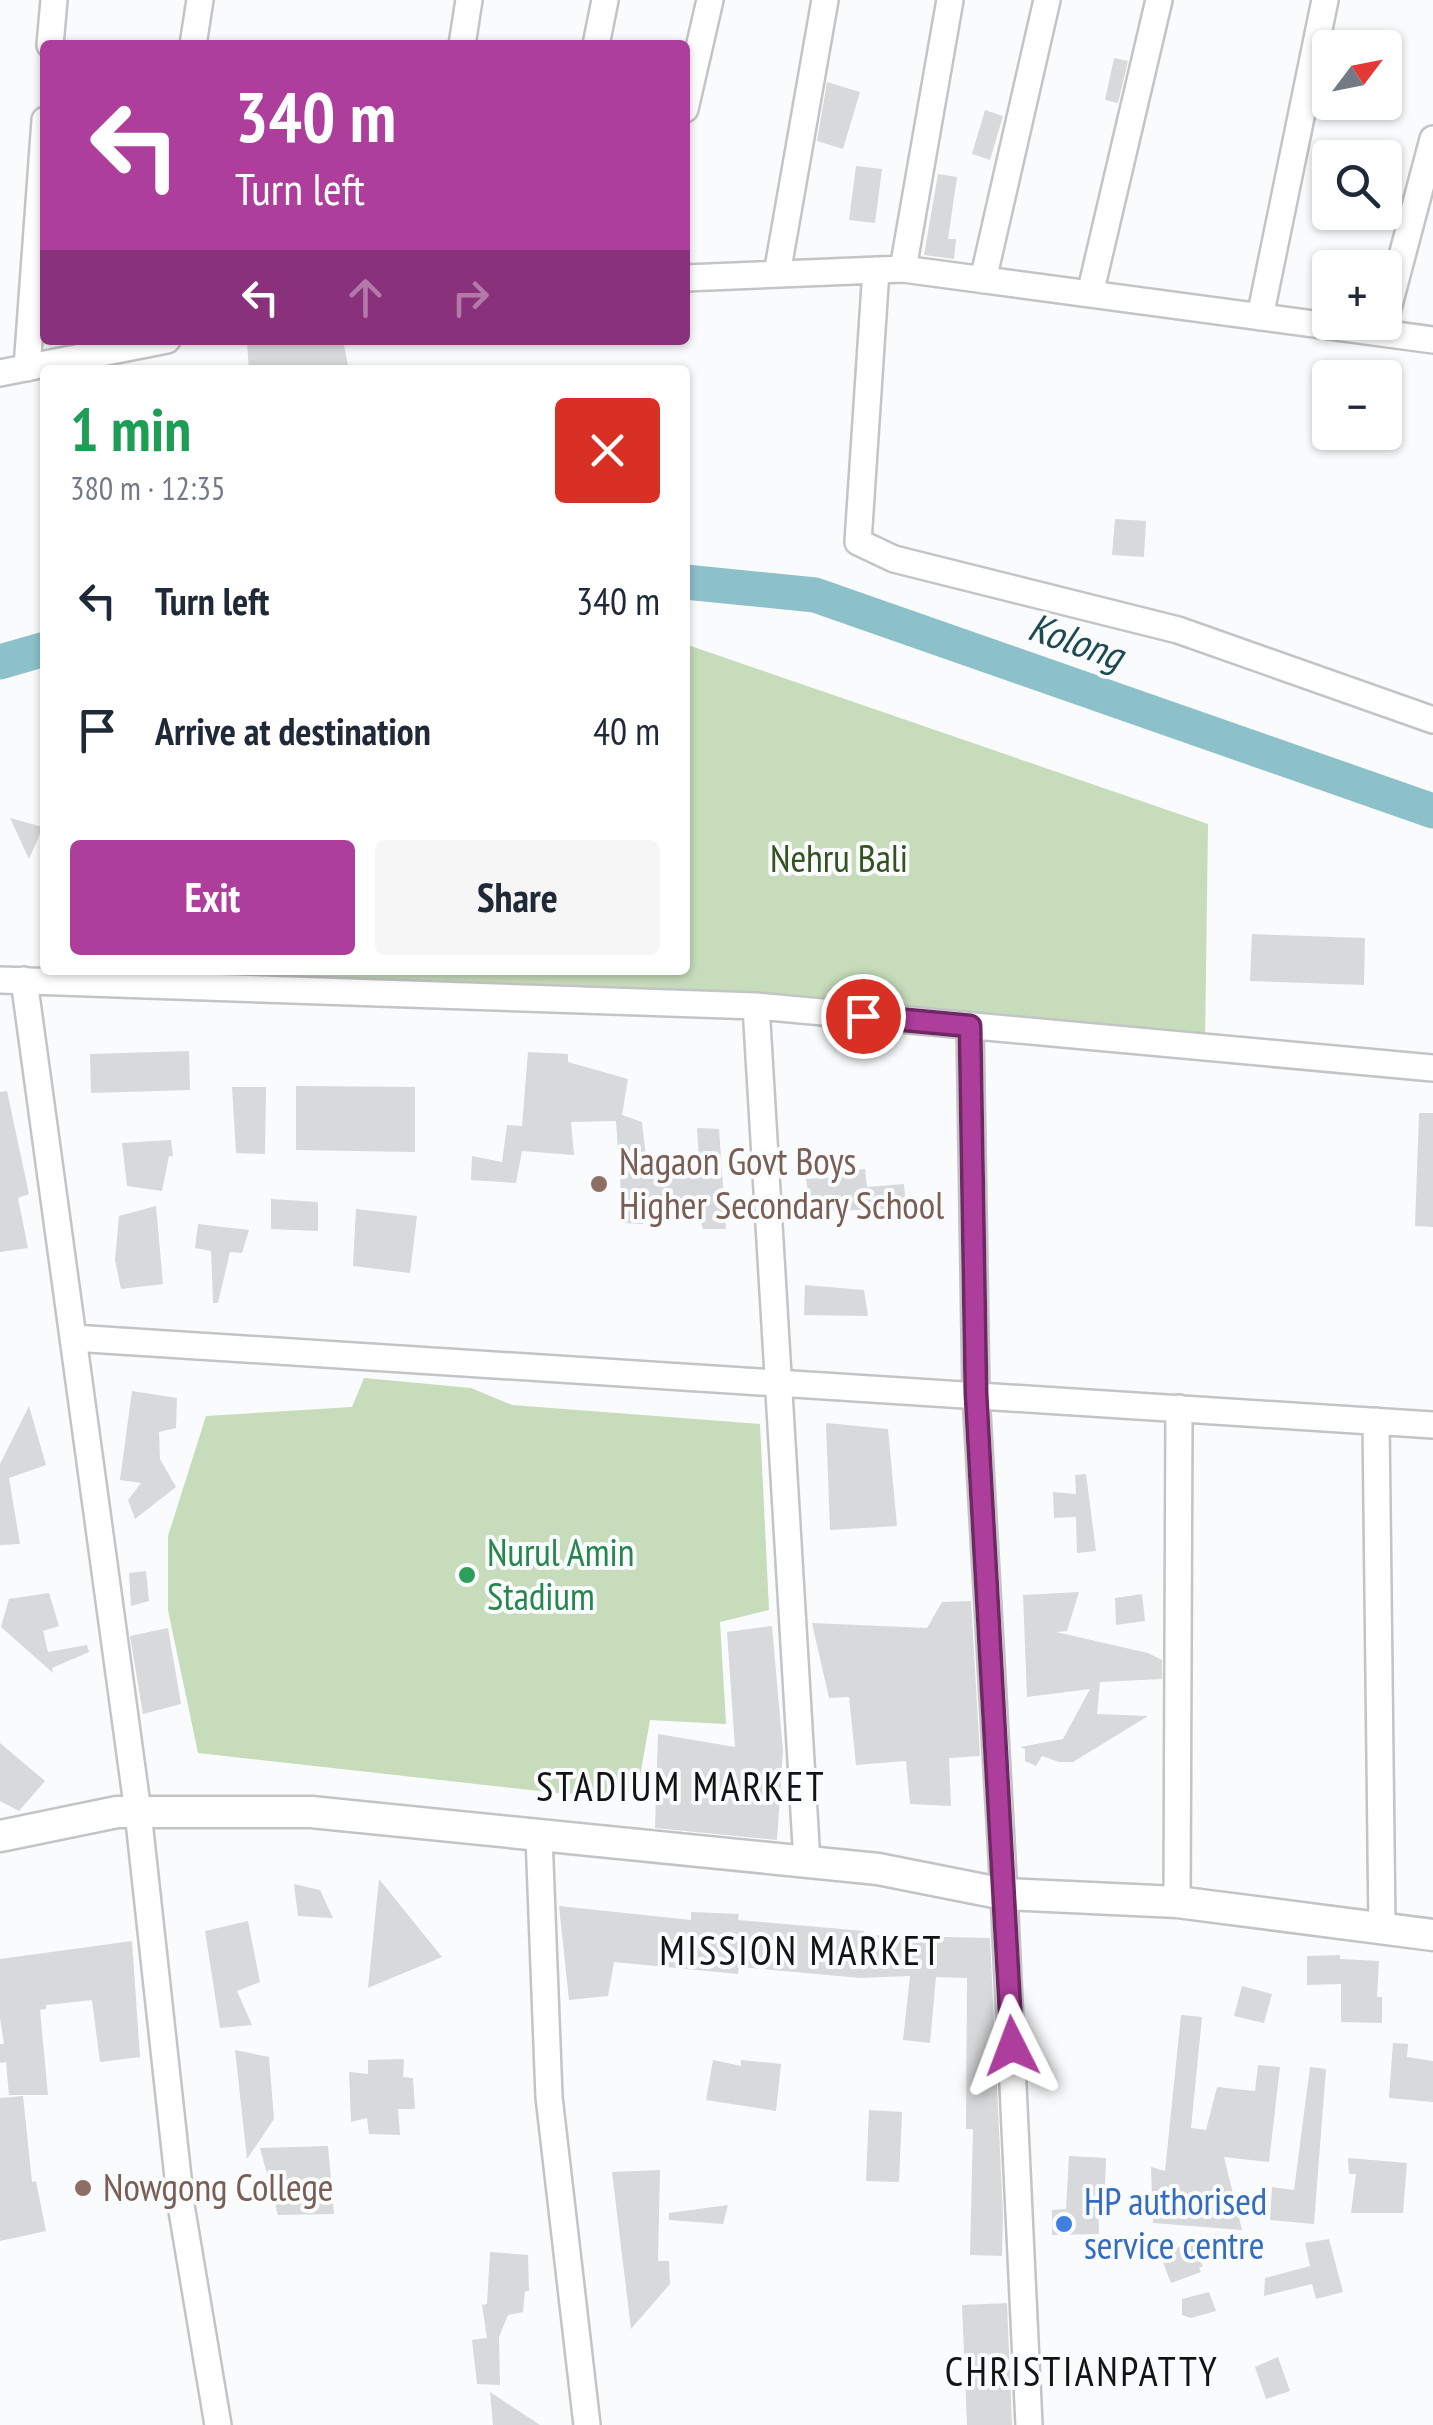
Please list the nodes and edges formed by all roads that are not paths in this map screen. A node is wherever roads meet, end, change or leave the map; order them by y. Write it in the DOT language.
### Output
graph roads {
  1 [pos="54,0"];
  2 [pos="200,0"];
  3 [pos="469,0"];
  4 [pos="604,0"];
  5 [pos="710,0"];
  6 [pos="825,0"];
  7 [pos="950,0"];
  8 [pos="1046,0"];
  9 [pos="1159,0"];
  10 [pos="1324,0"];
  11 [pos="50,40"];
  12 [pos="194,40"];
  13 [pos="463,40"];
  14 [pos="597,40"];
  15 [pos="690,87"];
  16 [pos="1433,140"];
  17 [pos="40,189"];
  18 [pos="1402,257"];
  19 [pos="903,269"];
  20 [pos="876,270"];
  21 [pos="777,274"];
  22 [pos="690,278"];
  23 [pos="983,280"];
  24 [pos="1090,294"];
  25 [pos="1260,317"];
  26 [pos="1312,320"];
  27 [pos="1402,331"];
  28 [pos="1433,340"];
  29 [pos="138,345"];
  30 [pos="40,365"];
  31 [pos="41,365"];
  32 [pos="27,368"];
  33 [pos="0,373"];
  34 [pos="1433,720"];
  35 [pos="12,980"];
  36 [pos="756,1006"];
  37 [pos="970,1026"];
  38 [pos="1433,1068"];
  39 [pos="73,1338"];
  40 [pos="779,1385"];
  41 [pos="976,1394"];
  42 [pos="1179,1408"];
  43 [pos="1376,1421"];
  44 [pos="1433,1425"];
  45 [pos="138,1812"];
  46 [pos="0,1836"];
  47 [pos="539,1836"];
  48 [pos="807,1862"];
  49 [pos="1004,1894"];
  50 [pos="1176,1902"];
  51 [pos="1382,1928"];
  52 [pos="1433,1934"];
  53 [pos="218,2425"];
  54 [pos="587,2425"];
  55 [pos="1029,2425"];
  1 -- 11 [label="street"];
  2 -- 12 [label="street"];
  3 -- 13 [label="street"];
  4 -- 14 [label="street"];
  5 -- 15 [label="street"];
  6 -- 21 [label="street"];
  7 -- 19 [label="street"];
  8 -- 23 [label="street"];
  9 -- 24 [label="street"];
  10 -- 25 [label="street"];
  16 -- 18 [label="street"];
  17 -- 32 [label="street"];
  19 -- 20 [label="street"];
  19 -- 23 [label="street"];
  20 -- 21 [label="street"];
  20 -- 34 [label="street"];
  21 -- 22 [label="street"];
  23 -- 24 [label="street"];
  24 -- 25 [label="street"];
  25 -- 26 [label="street"];
  27 -- 28 [label="street"];
  29 -- 31 [label="street"];
  30 -- 32 [label="street"];
  32 -- 33 [label="street"];
  35 -- 36 [label="street"];
  35 -- 39 [label="street"];
  36 -- 37 [label="street"];
  36 -- 40 [label="street"];
  37 -- 38 [label="street"];
  37 -- 41 [label="street"];
  39 -- 40 [label="street"];
  39 -- 45 [label="street"];
  40 -- 41 [label="street"];
  40 -- 48 [label="street"];
  41 -- 42 [label="street"];
  41 -- 49 [label="street"];
  42 -- 43 [label="street"];
  42 -- 50 [label="street"];
  43 -- 44 [label="street"];
  43 -- 51 [label="street"];
  45 -- 46 [label="main road"];
  45 -- 47 [label="main road"];
  45 -- 53 [label="street"];
  47 -- 48 [label="main road"];
  47 -- 54 [label="street"];
  48 -- 49 [label="main road"];
  49 -- 50 [label="main road"];
  49 -- 55 [label="street"];
  50 -- 51 [label="main road"];
  51 -- 52 [label="main road"];
}
